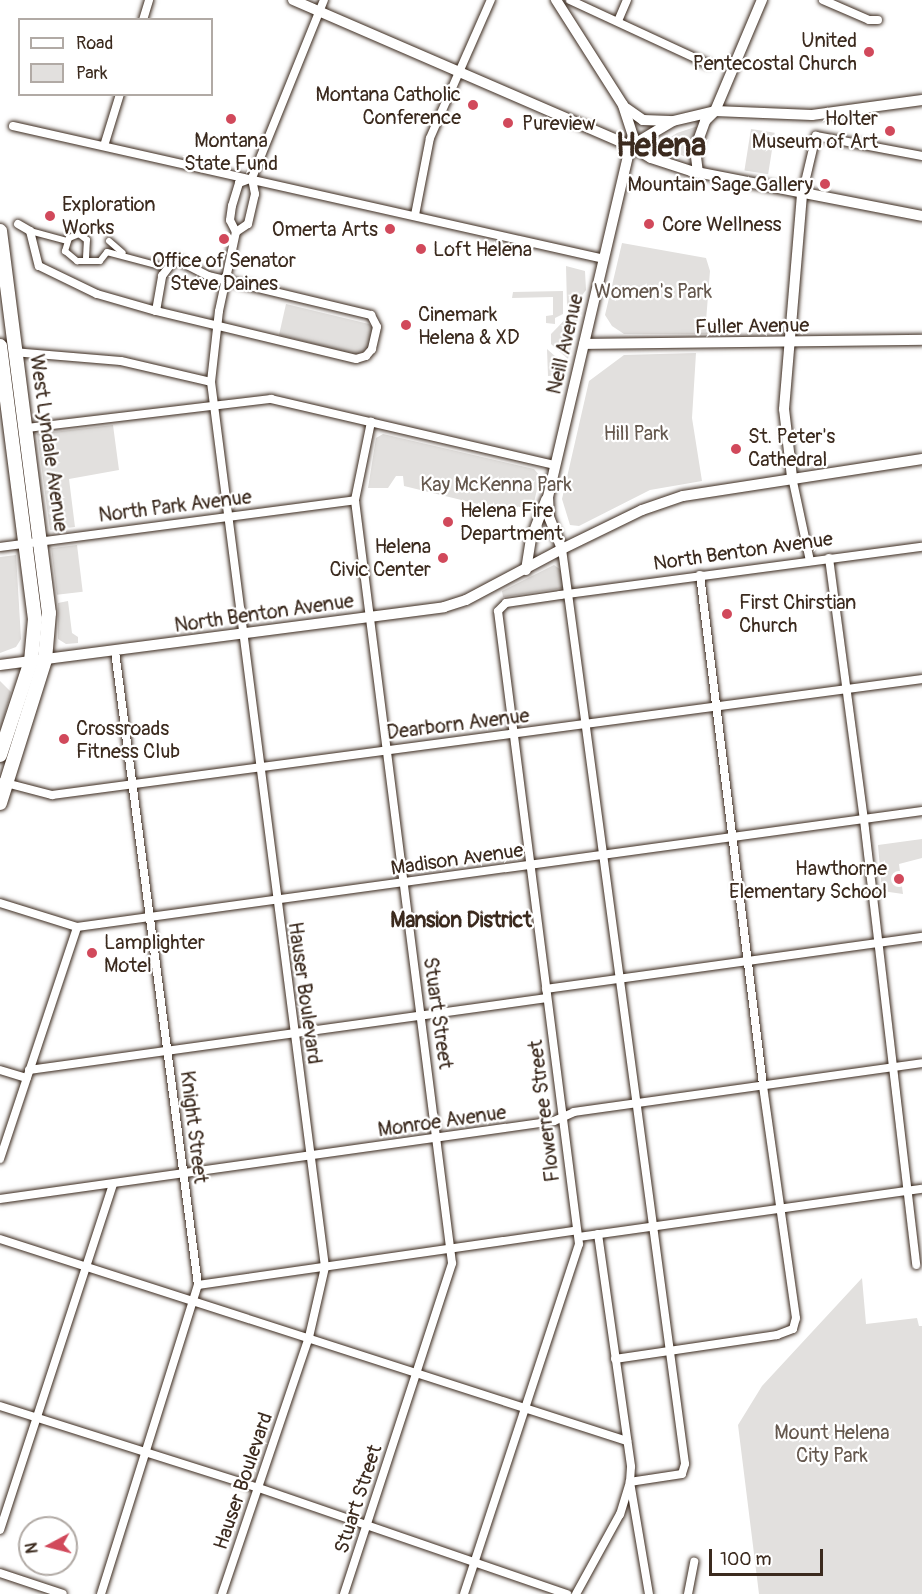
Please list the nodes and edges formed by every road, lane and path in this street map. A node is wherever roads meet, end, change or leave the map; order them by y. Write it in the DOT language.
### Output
graph roads {
  1 [pos="148,0"];
  2 [pos="293,0"];
  3 [pos="324,0"];
  4 [pos="490,0"];
  5 [pos="556,0"];
  6 [pos="570,0"];
  7 [pos="627,0"];
  8 [pos="762,0"];
  9 [pos="823,0"];
  10 [pos="320,11"];
  11 [pos="143,18"];
  12 [pos="878,20"];
  13 [pos="618,21"];
  14 [pos="708,64"];
  15 [pos="460,72"];
  16 [pos="119,96"];
  17 [pos="922,100"];
  18 [pos="623,105"];
  19 [pos="715,111"];
  20 [pos="673,121"];
  21 [pos="13,126"];
  22 [pos="104,146"];
  23 [pos="631,146"];
  24 [pos="922,156"];
  25 [pos="698,173"];
  26 [pos="252,178"];
  27 [pos="802,195"];
  28 [pos="415,215"];
  29 [pos="922,216"];
  30 [pos="18,224"];
  31 [pos="0,231"];
  32 [pos="30,231"];
  33 [pos="236,232"];
  34 [pos="67,241"];
  35 [pos="107,252"];
  36 [pos="86,258"];
  37 [pos="131,259"];
  38 [pos="604,259"];
  39 [pos="160,266"];
  40 [pos="226,279"];
  41 [pos="156,311"];
  42 [pos="217,325"];
  43 [pos="922,340"];
  44 [pos="791,343"];
  45 [pos="584,344"];
  46 [pos="0,346"];
  47 [pos="0,351"];
  48 [pos="17,353"];
  49 [pos="211,382"];
  50 [pos="213,404"];
  51 [pos="371,422"];
  52 [pos="27,428"];
  53 [pos="922,459"];
  54 [pos="555,465"];
  55 [pos="792,477"];
  56 [pos="548,496"];
  57 [pos="355,500"];
  58 [pos="227,517"];
  59 [pos="42,541"];
  60 [pos="27,543"];
  61 [pos="0,547"];
  62 [pos="922,547"];
  63 [pos="562,549"];
  64 [pos="829,558"];
  65 [pos="810,561"];
  66 [pos="526,570"];
  67 [pos="700,575"];
  68 [pos="570,593"];
  69 [pos="499,608"];
  70 [pos="370,617"];
  71 [pos="242,634"];
  72 [pos="115,651"];
  73 [pos="45,660"];
  74 [pos="31,661"];
  75 [pos="0,665"];
  76 [pos="922,679"];
  77 [pos="847,688"];
  78 [pos="716,706"];
  79 [pos="587,724"];
  80 [pos="514,734"];
  81 [pos="387,750"];
  82 [pos="0,755"];
  83 [pos="259,767"];
  84 [pos="3,782"];
  85 [pos="133,784"];
  86 [pos="0,803"];
  87 [pos="922,811"];
  88 [pos="864,820"];
  89 [pos="732,838"];
  90 [pos="604,856"];
  91 [pos="530,866"];
  92 [pos="404,883"];
  93 [pos="276,901"];
  94 [pos="0,903"];
  95 [pos="150,919"];
  96 [pos="76,927"];
  97 [pos="922,937"];
  98 [pos="879,944"];
  99 [pos="749,963"];
  100 [pos="620,979"];
  101 [pos="547,994"];
  102 [pos="422,1015"];
  103 [pos="294,1034"];
  104 [pos="168,1052"];
  105 [pos="922,1063"];
  106 [pos="894,1067"];
  107 [pos="0,1070"];
  108 [pos="28,1074"];
  109 [pos="763,1085"];
  110 [pos="635,1103"];
  111 [pos="563,1118"];
  112 [pos="438,1138"];
  113 [pos="311,1157"];
  114 [pos="0,1159"];
  115 [pos="184,1174"];
  116 [pos="113,1184"];
  117 [pos="922,1189"];
  118 [pos="909,1191"];
  119 [pos="0,1199"];
  120 [pos="780,1209"];
  121 [pos="651,1226"];
  122 [pos="577,1234"];
  123 [pos="598,1234"];
  124 [pos="0,1239"];
  125 [pos="453,1249"];
  126 [pos="916,1265"];
  127 [pos="325,1267"];
  128 [pos="86,1268"];
  129 [pos="198,1285"];
  130 [pos="195,1303"];
  131 [pos="309,1336"];
  132 [pos="668,1352"];
  133 [pos="615,1359"];
  134 [pos="416,1373"];
  135 [pos="0,1406"];
  136 [pos="525,1406"];
  137 [pos="36,1418"];
  138 [pos="627,1441"];
  139 [pos="147,1454"];
  140 [pos="630,1482"];
  141 [pos="259,1488"];
  142 [pos="367,1524"];
  143 [pos="0,1530"];
  144 [pos="475,1560"];
  145 [pos="694,1562"];
  146 [pos="0,1573"];
  147 [pos="63,1594"];
  148 [pos="101,1594"];
  149 [pos="222,1594"];
  150 [pos="344,1594"];
  151 [pos="464,1594"];
  152 [pos="567,1594"];
  153 [pos="576,1594"];
  154 [pos="649,1594"];
  155 [pos="688,1594"];
  1 -- 11 [label="street"];
  2 -- 10 [label="main road"];
  3 -- 10 [label="street"];
  4 -- 15 [label="street"];
  5 -- 18 [label="main road"];
  6 -- 13 [label="street"];
  7 -- 13 [label="street"];
  8 -- 19 [label="main road"];
  9 -- 12 [label="street"];
  10 -- 15 [label="main road"];
  10 -- 26 [label="street"];
  13 -- 14 [label="street"];
  15 -- 23 [label="main road"];
  15 -- 28 [label="street"];
  16 -- 22 [label="street"];
  17 -- 19 [label="main road"];
  18 -- 20 [label="main road"];
  18 -- 23 [label="main road"];
  19 -- 20 [label="main road"];
  19 -- 25 [label="main road"];
  20 -- 23 [label="main road"];
  21 -- 22 [label="street"];
  22 -- 26 [label="street"];
  23 -- 25 [label="main road"];
  23 -- 38 [label="main road, Neill Avenue"];
  24 -- 27 [label="street"];
  25 -- 27 [label="main road"];
  26 -- 28 [label="street"];
  26 -- 33 [label="street"];
  26 -- 33 [label="street"];
  27 -- 29 [label="main road"];
  27 -- 44 [label="main road"];
  28 -- 38 [label="street"];
  30 -- 32 [label="street"];
  31 -- 48 [label="highway, West Lyndale Avenue"];
  32 -- 34 [label="street"];
  32 -- 41 [label="street"];
  33 -- 40 [label="street, Hauser Boulevard"];
  34 -- 36 [label="street"];
  34 -- 36 [label="street"];
  35 -- 36 [label="street"];
  35 -- 37 [label="street"];
  35 -- 37 [label="street"];
  37 -- 39 [label="street"];
  38 -- 45 [label="main road, Neill Avenue"];
  40 -- 41 [label="street"];
  40 -- 42 [label="street, Hauser Boulevard"];
  40 -- 42 [label="street"];
  41 -- 42 [label="street"];
  42 -- 49 [label="street, Hauser Boulevard"];
  43 -- 44 [label="main road, Fuller Avenue"];
  44 -- 45 [label="main road, Fuller Avenue"];
  44 -- 55 [label="main road"];
  45 -- 54 [label="main road, Neill Avenue"];
  46 -- 47 [label="highway, West Lyndale Avenue"];
  47 -- 48 [label="street"];
  47 -- 60 [label="highway, West Lyndale Avenue"];
  48 -- 49 [label="street"];
  48 -- 52 [label="highway, West Lyndale Avenue"];
  49 -- 50 [label="street, Hauser Boulevard"];
  50 -- 51 [label="street"];
  50 -- 52 [label="street"];
  50 -- 58 [label="street, Hauser Boulevard"];
  51 -- 54 [label="street"];
  51 -- 57 [label="street, Stuart Street"];
  52 -- 59 [label="highway, West Lyndale Avenue"];
  53 -- 55 [label="main road"];
  54 -- 56 [label="main road, Neill Avenue"];
  55 -- 63 [label="main road"];
  55 -- 65 [label="street"];
  56 -- 63 [label="main road, Neill Avenue"];
  56 -- 66 [label="main road"];
  57 -- 58 [label="street, North Park Avenue"];
  57 -- 70 [label="street, Stuart Street"];
  58 -- 59 [label="street, North Park Avenue"];
  58 -- 71 [label="street, Hauser Boulevard"];
  59 -- 60 [label="street, North Park Avenue"];
  59 -- 73 [label="highway, West Lyndale Avenue"];
  60 -- 61 [label="street, North Park Avenue"];
  60 -- 74 [label="highway, West Lyndale Avenue"];
  62 -- 64 [label="street, North Benton Avenue"];
  63 -- 66 [label="main road"];
  63 -- 68 [label="street"];
  64 -- 65 [label="street, North Benton Avenue"];
  64 -- 77 [label="street"];
  65 -- 67 [label="street, North Benton Avenue"];
  66 -- 70 [label="main road, North Benton Avenue"];
  67 -- 68 [label="street, North Benton Avenue"];
  67 -- 78 [label="street"];
  68 -- 69 [label="street, North Benton Avenue"];
  68 -- 79 [label="street"];
  69 -- 80 [label="street, Flowerree Street"];
  70 -- 71 [label="main road, North Benton Avenue"];
  70 -- 81 [label="street, Stuart Street"];
  71 -- 72 [label="main road, North Benton Avenue"];
  71 -- 83 [label="street, Hauser Boulevard"];
  72 -- 73 [label="main road, North Benton Avenue"];
  72 -- 85 [label="street, Knight Street"];
  73 -- 74 [label="main road, North Benton Avenue"];
  73 -- 84 [label="highway, West Lyndale Avenue"];
  74 -- 75 [label="main road, North Benton Avenue"];
  74 -- 82 [label="highway, West Lyndale Avenue"];
  76 -- 77 [label="street, Dearborn Avenue"];
  77 -- 78 [label="street, Dearborn Avenue"];
  77 -- 88 [label="street"];
  78 -- 79 [label="street, Dearborn Avenue"];
  78 -- 89 [label="street"];
  79 -- 80 [label="street, Dearborn Avenue"];
  79 -- 90 [label="street"];
  80 -- 81 [label="street, Dearborn Avenue"];
  80 -- 91 [label="street, Flowerree Street"];
  81 -- 83 [label="street, Dearborn Avenue"];
  81 -- 92 [label="street, Stuart Street"];
  83 -- 85 [label="street, Dearborn Avenue"];
  83 -- 93 [label="street, Hauser Boulevard"];
  84 -- 85 [label="street, Dearborn Avenue"];
  84 -- 86 [label="highway, West Lyndale Avenue"];
  85 -- 95 [label="street, Knight Street"];
  87 -- 88 [label="street, Madison Avenue"];
  88 -- 89 [label="street, Madison Avenue"];
  88 -- 98 [label="street"];
  89 -- 90 [label="street, Madison Avenue"];
  89 -- 99 [label="street"];
  90 -- 91 [label="street, Madison Avenue"];
  90 -- 100 [label="street"];
  91 -- 92 [label="street, Madison Avenue"];
  91 -- 101 [label="street, Flowerree Street"];
  92 -- 93 [label="street, Madison Avenue"];
  92 -- 102 [label="street, Stuart Street"];
  93 -- 95 [label="street, Madison Avenue"];
  93 -- 103 [label="street, Hauser Boulevard"];
  94 -- 96 [label="street, Madison Avenue"];
  95 -- 96 [label="street, Madison Avenue"];
  95 -- 104 [label="street, Knight Street"];
  96 -- 108 [label="street"];
  97 -- 98 [label="street"];
  98 -- 99 [label="street"];
  98 -- 106 [label="street"];
  99 -- 100 [label="street"];
  99 -- 109 [label="street"];
  100 -- 101 [label="street"];
  100 -- 110 [label="street"];
  101 -- 102 [label="street"];
  101 -- 111 [label="street, Flowerree Street"];
  102 -- 103 [label="street"];
  102 -- 112 [label="street, Stuart Street"];
  103 -- 104 [label="street"];
  103 -- 113 [label="street, Hauser Boulevard"];
  104 -- 108 [label="street"];
  104 -- 115 [label="street, Knight Street"];
  105 -- 106 [label="street, Monroe Avenue"];
  106 -- 109 [label="street, Monroe Avenue"];
  106 -- 118 [label="street"];
  107 -- 108 [label="street"];
  108 -- 114 [label="street"];
  109 -- 110 [label="street, Monroe Avenue"];
  109 -- 120 [label="street"];
  110 -- 111 [label="street, Monroe Avenue"];
  110 -- 121 [label="street"];
  111 -- 112 [label="street, Monroe Avenue"];
  111 -- 122 [label="street, Flowerree Street"];
  112 -- 113 [label="street, Monroe Avenue"];
  112 -- 125 [label="street, Stuart Street"];
  113 -- 115 [label="street, Monroe Avenue"];
  113 -- 127 [label="street, Hauser Boulevard"];
  115 -- 116 [label="street, Monroe Avenue"];
  115 -- 129 [label="street, Knight Street"];
  116 -- 119 [label="street, Monroe Avenue"];
  116 -- 128 [label="street"];
  117 -- 118 [label="street"];
  118 -- 120 [label="street"];
  118 -- 126 [label="street"];
  120 -- 121 [label="street"];
  120 -- 132 [label="street"];
  121 -- 123 [label="street"];
  121 -- 132 [label="street"];
  122 -- 123 [label="street"];
  122 -- 125 [label="street"];
  122 -- 136 [label="street, Flowerree Street"];
  123 -- 133 [label="street"];
  124 -- 128 [label="street"];
  125 -- 127 [label="street"];
  125 -- 134 [label="street, Stuart Street"];
  127 -- 129 [label="street"];
  127 -- 131 [label="street, Hauser Boulevard"];
  128 -- 130 [label="street"];
  128 -- 137 [label="street"];
  129 -- 130 [label="street, Knight Street"];
  130 -- 131 [label="street"];
  130 -- 139 [label="street, Knight Street"];
  131 -- 134 [label="street"];
  131 -- 141 [label="street, Hauser Boulevard"];
  132 -- 133 [label="street"];
  132 -- 140 [label="street"];
  133 -- 138 [label="street"];
  134 -- 136 [label="street"];
  134 -- 142 [label="street, Stuart Street"];
  135 -- 137 [label="street"];
  136 -- 138 [label="street"];
  136 -- 144 [label="street, Flowerree Street"];
  137 -- 139 [label="street"];
  137 -- 143 [label="street"];
  138 -- 140 [label="street"];
  139 -- 141 [label="street"];
  139 -- 148 [label="street, Knight Street"];
  140 -- 153 [label="street"];
  140 -- 154 [label="street"];
  141 -- 142 [label="street"];
  141 -- 149 [label="street, Hauser Boulevard"];
  142 -- 144 [label="street"];
  142 -- 150 [label="street, Stuart Street"];
  144 -- 151 [label="street, Flowerree Street"];
  144 -- 152 [label="street"];
  145 -- 155 [label="street"];
  146 -- 147 [label="street"];
}
